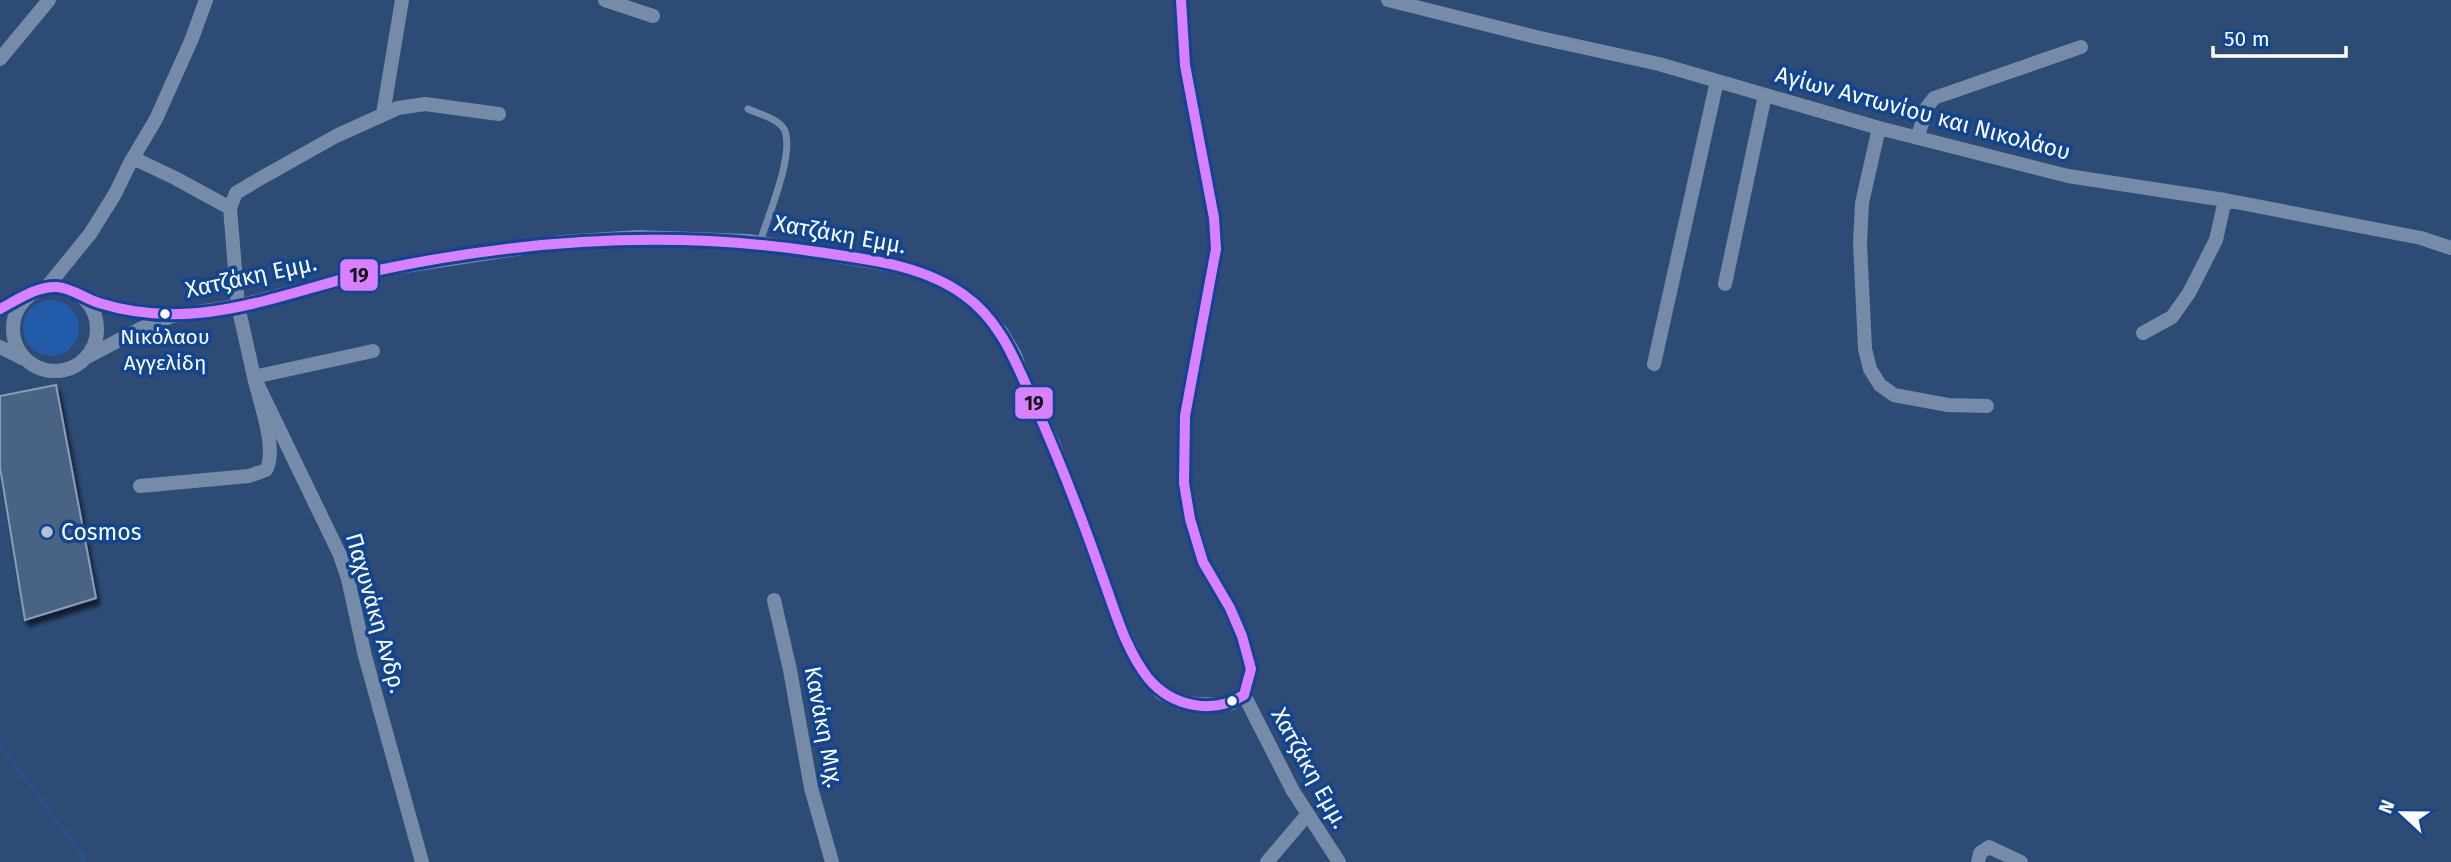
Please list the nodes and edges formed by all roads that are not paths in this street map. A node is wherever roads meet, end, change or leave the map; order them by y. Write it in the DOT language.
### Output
graph roads {
  1 [pos="48,0"];
  2 [pos="206,0"];
  3 [pos="402,0"];
  4 [pos="605,0"];
  5 [pos="1181,0"];
  6 [pos="1388,0"];
  7 [pos="653,16"];
  8 [pos="2081,47"];
  9 [pos="0,59"];
  10 [pos="1717,81"];
  11 [pos="1765,95"];
  12 [pos="748,109"];
  13 [pos="383,114"];
  14 [pos="499,114"];
  15 [pos="1879,128"];
  16 [pos="1918,136"];
  17 [pos="131,160"];
  18 [pos="2225,200"];
  19 [pos="230,208"];
  20 [pos="760,242"];
  21 [pos="2451,248"];
  22 [pos="1725,284"];
  23 [pos="40,291"];
  24 [pos="80,295"];
  25 [pos="239,306"];
  26 [pos="0,309"];
  27 [pos="172,316"];
  28 [pos="2143,333"];
  29 [pos="0,347"];
  30 [pos="373,351"];
  31 [pos="87,357"];
  32 [pos="26,360"];
  33 [pos="1654,364"];
  34 [pos="254,377"];
  35 [pos="1987,406"];
  36 [pos="140,486"];
  37 [pos="774,600"];
  38 [pos="1244,695"];
  39 [pos="1307,814"];
  40 [pos="422,862"];
  41 [pos="832,862"];
  42 [pos="1267,862"];
  43 [pos="1339,862"];
  44 [pos="1978,862"];
  45 [pos="2021,862"];
  1 -- 9 [label="street"];
  2 -- 17 [label="street"];
  3 -- 13 [label="street"];
  4 -- 7 [label="street"];
  5 -- 38 [label="street, Χατζάκη Εμμ."];
  6 -- 10 [label="street, Αγίων Αντωνίου και Νικολάου"];
  8 -- 16 [label="street"];
  10 -- 11 [label="street, Αγίων Αντωνίου και Νικολάου"];
  10 -- 33 [label="street"];
  11 -- 15 [label="street, Αγίων Αντωνίου και Νικολάου"];
  11 -- 22 [label="street"];
  12 -- 20 [label="lane"];
  13 -- 14 [label="street"];
  13 -- 19 [label="street"];
  15 -- 16 [label="street, Αγίων Αντωνίου και Νικολάου"];
  15 -- 35 [label="street"];
  16 -- 18 [label="street, Αγίων Αντωνίου και Νικολάου"];
  17 -- 19 [label="street"];
  17 -- 23 [label="street"];
  18 -- 21 [label="street, Αγίων Αντωνίου και Νικολάου"];
  18 -- 28 [label="street"];
  19 -- 25 [label="street, Παχυνάκη Ανδρ."];
  20 -- 25 [label="street, Χατζάκη Εμμ."];
  20 -- 38 [label="street, Χατζάκη Εμμ."];
  23 -- 24 [label="street"];
  23 -- 26 [label="street"];
  23 -- 32 [label="street"];
  24 -- 27 [label="street"];
  24 -- 31 [label="street"];
  25 -- 27 [label="street, Χατζάκη Εμμ."];
  25 -- 34 [label="street, Παχυνάκη Ανδρ."];
  27 -- 31 [label="street"];
  29 -- 32 [label="street"];
  30 -- 34 [label="street"];
  31 -- 32 [label="street"];
  34 -- 36 [label="street"];
  34 -- 40 [label="street, Παχυνάκη Ανδρ."];
  37 -- 41 [label="street, Κανάκη Μιχ."];
  38 -- 39 [label="street, Χατζάκη Εμμ."];
  39 -- 42 [label="street"];
  39 -- 43 [label="street, Χατζάκη Εμμ."];
  44 -- 45 [label="street"];
}
